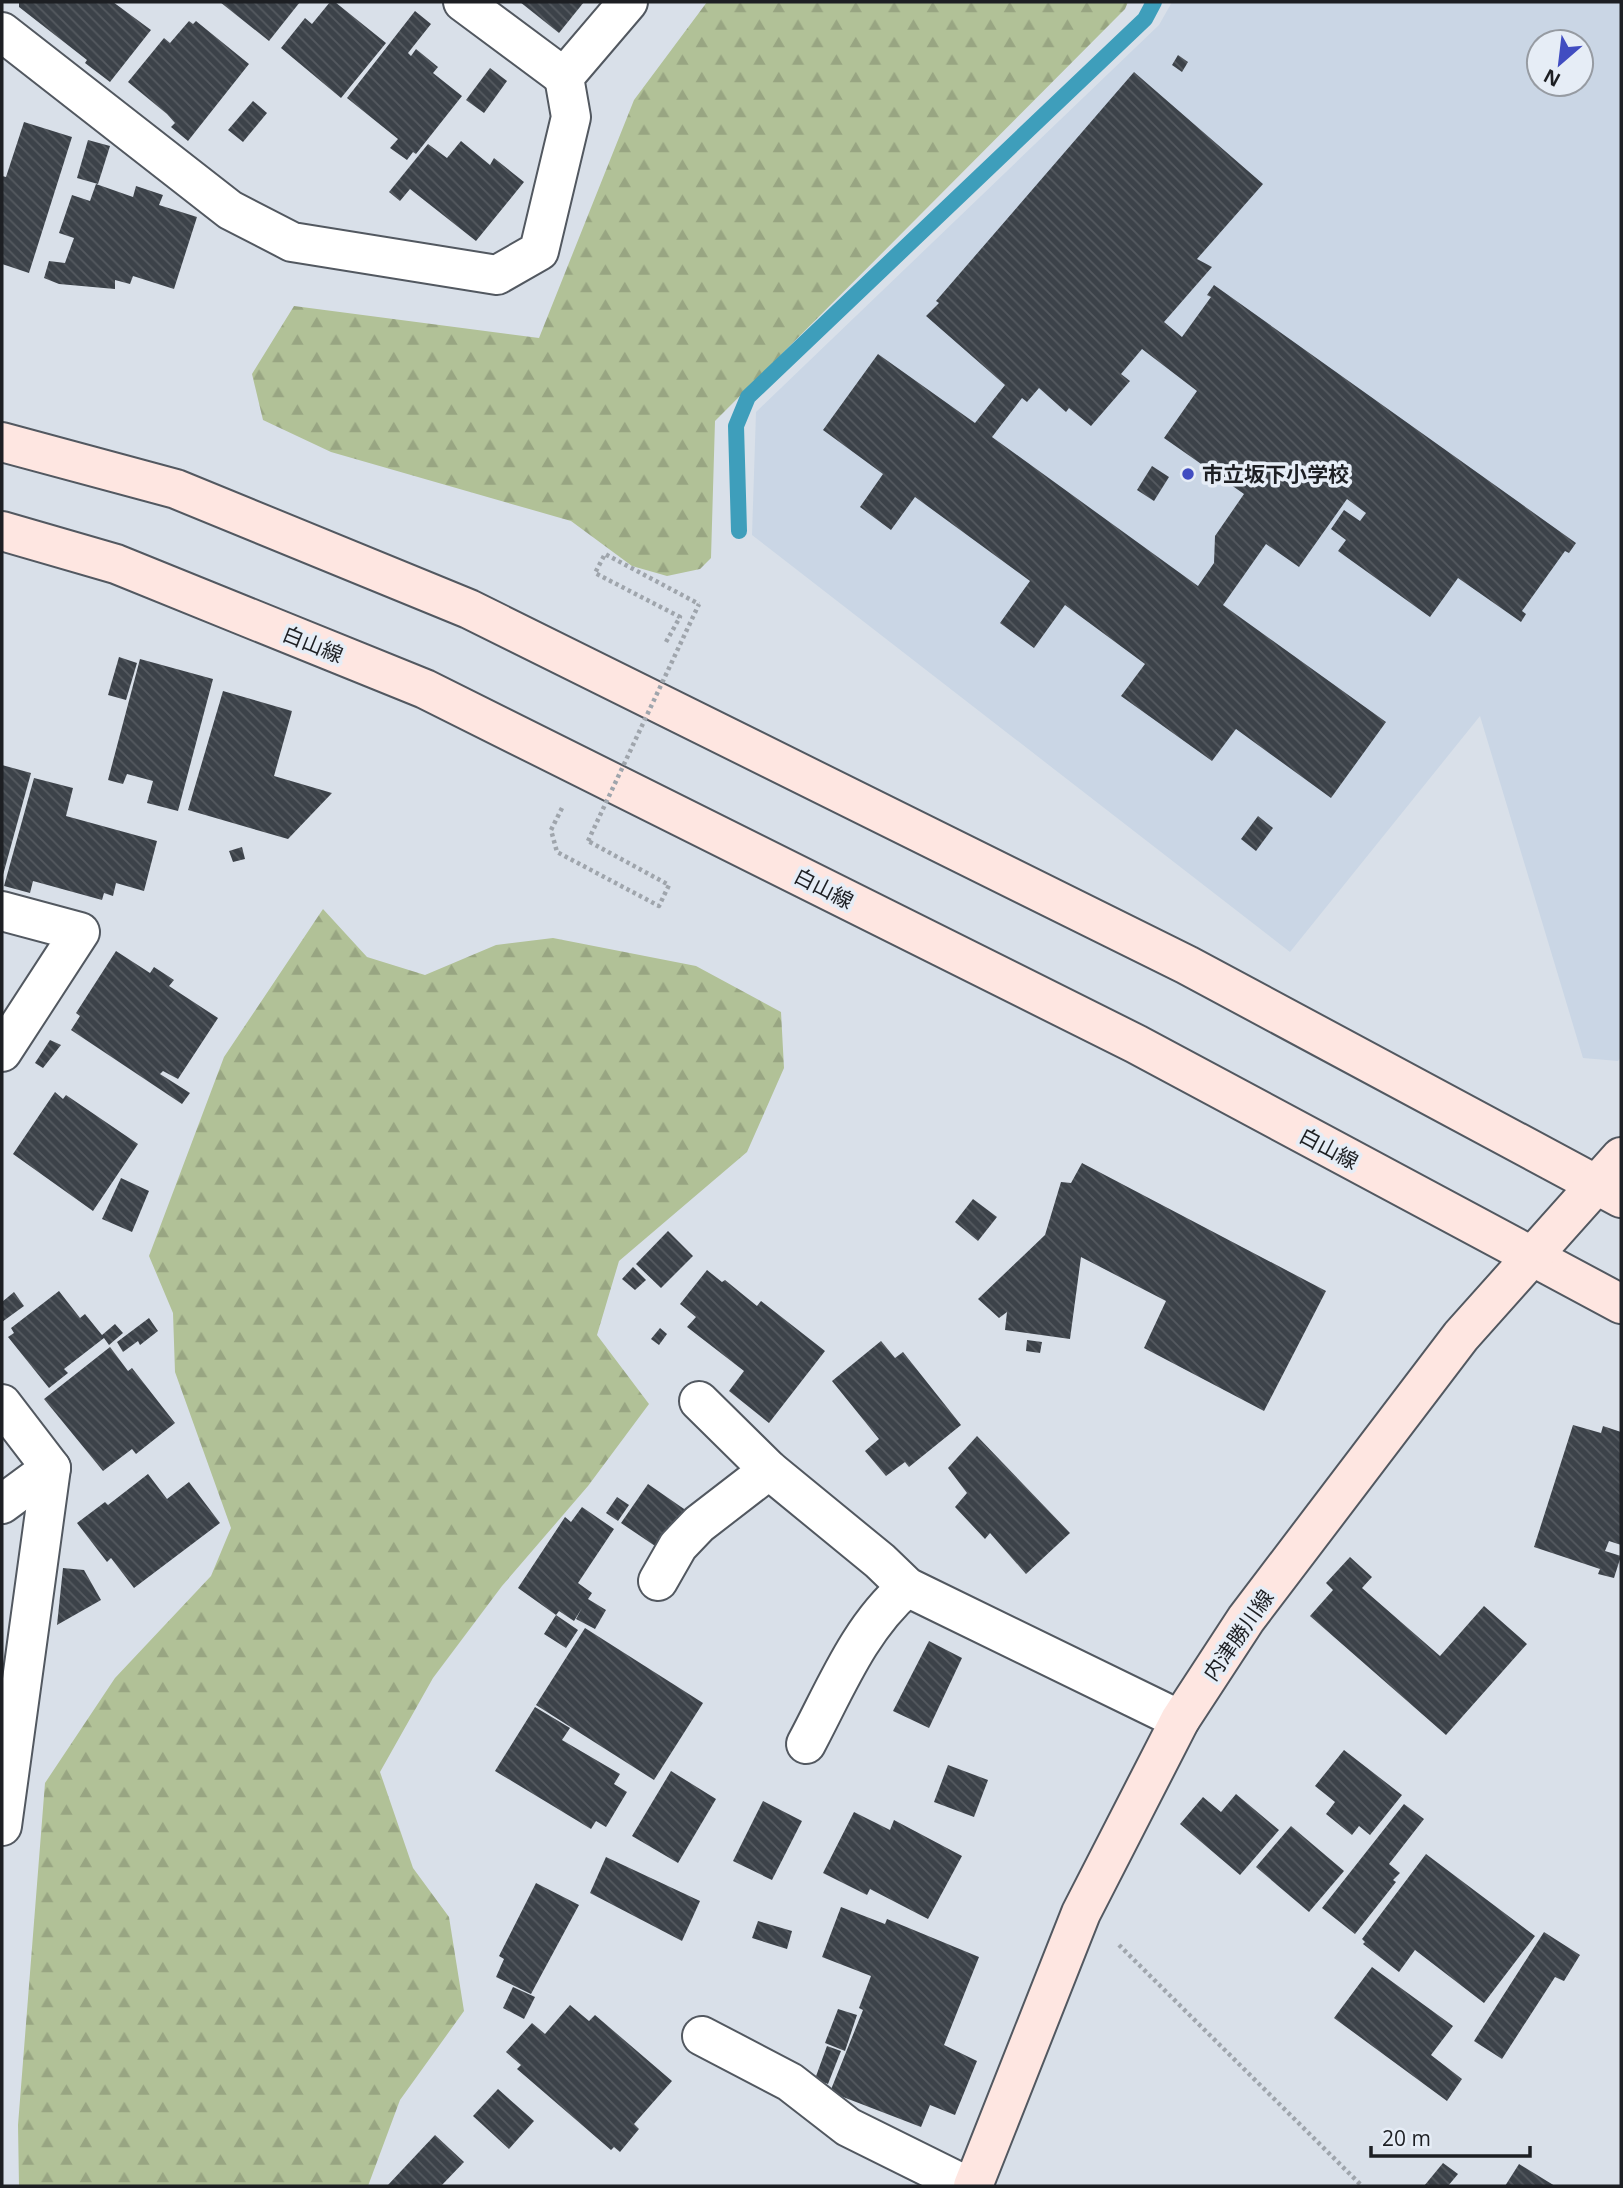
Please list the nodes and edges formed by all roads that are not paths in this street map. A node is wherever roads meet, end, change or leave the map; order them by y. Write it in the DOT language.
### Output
graph roads {
  1 [pos="463,2"];
  2 [pos="628,2"];
  3 [pos="2,32"];
  4 [pos="564,77"];
  5 [pos="2,442"];
  6 [pos="2,531"];
  7 [pos="2,911"];
  8 [pos="2,1052"];
  9 [pos="1621,1157"];
  10 [pos="1609,1191"];
  11 [pos="1531,1256"];
  12 [pos="1621,1304"];
  13 [pos="699,1401"];
  14 [pos="2,1404"];
  15 [pos="51,1468"];
  16 [pos="769,1470"];
  17 [pos="2,1504"];
  18 [pos="658,1581"];
  19 [pos="907,1587"];
  20 [pos="1180,1720"];
  21 [pos="806,1744"];
  22 [pos="2,1826"];
  23 [pos="702,2036"];
  24 [pos="967,2186"];
  25 [pos="974,2186"];
  1 -- 4 [label="street"];
  2 -- 4 [label="street"];
  3 -- 4 [label="street"];
  5 -- 10 [label="street"];
  6 -- 11 [label="street, 白山線"];
  7 -- 8 [label="street"];
  9 -- 10 [label="street, 内津勝川線"];
  10 -- 11 [label="street, 内津勝川線"];
  11 -- 12 [label="street, 白山線"];
  11 -- 20 [label="street, 内津勝川線"];
  13 -- 16 [label="street"];
  14 -- 15 [label="street"];
  15 -- 17 [label="street"];
  15 -- 22 [label="street"];
  16 -- 18 [label="street"];
  16 -- 19 [label="street"];
  19 -- 20 [label="street"];
  19 -- 21 [label="street"];
  20 -- 25 [label="street, 内津勝川線"];
  23 -- 24 [label="street"];
}
